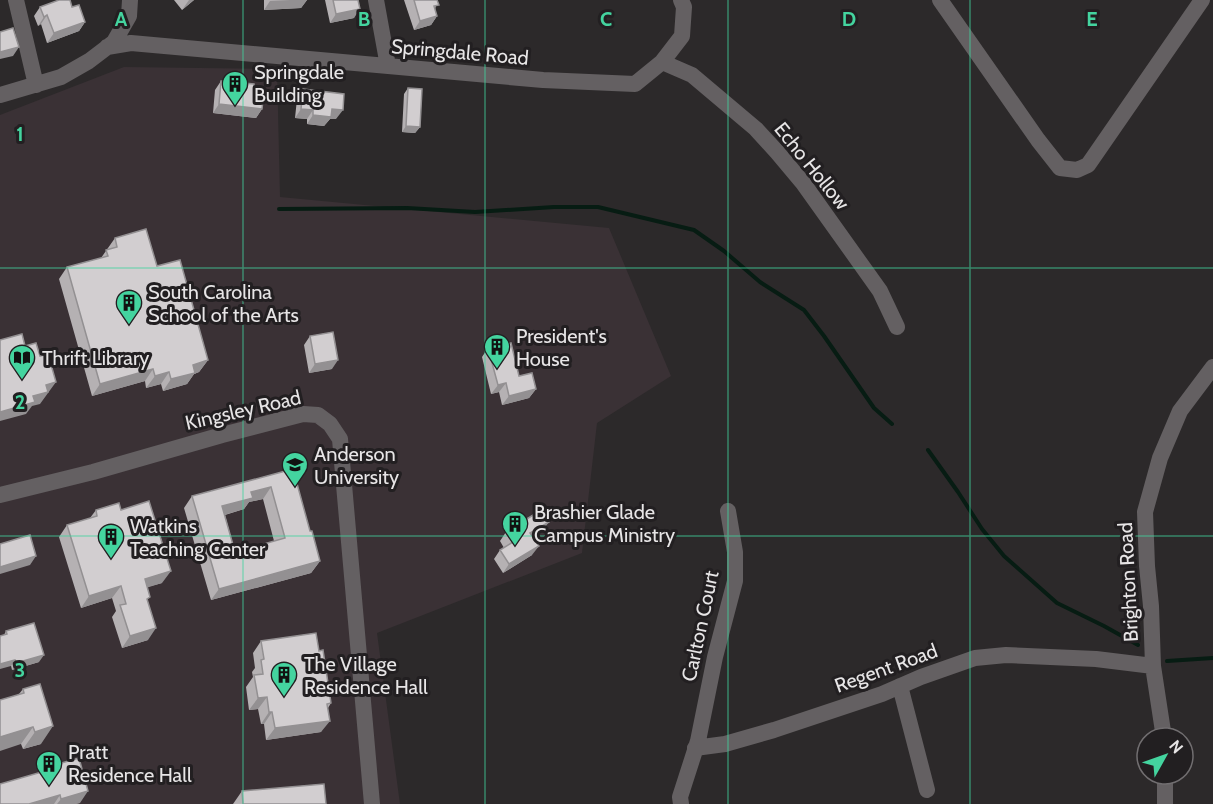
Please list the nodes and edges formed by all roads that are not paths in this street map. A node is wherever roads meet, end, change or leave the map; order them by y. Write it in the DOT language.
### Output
graph roads {
  1 [pos="16,0"];
  2 [pos="130,0"];
  3 [pos="376,0"];
  4 [pos="681,0"];
  5 [pos="940,0"];
  6 [pos="1202,0"];
  7 [pos="107,48"];
  8 [pos="662,63"];
  9 [pos="388,66"];
  10 [pos="36,85"];
  11 [pos="0,95"];
  12 [pos="897,327"];
  13 [pos="1213,367"];
  14 [pos="0,495"];
  15 [pos="728,511"];
  16 [pos="1153,666"];
  17 [pos="900,686"];
  18 [pos="1162,726"];
  19 [pos="695,748"];
  20 [pos="1166,786"];
  21 [pos="927,790"];
  22 [pos="372,804"];
  23 [pos="681,804"];
  24 [pos="1165,804"];
  1 -- 10 [label="street"];
  2 -- 7 [label="street"];
  3 -- 9 [label="street"];
  4 -- 8 [label="street, Springdale Road"];
  5 -- 6 [label="street"];
  7 -- 9 [label="street, Springdale Road"];
  7 -- 10 [label="street"];
  8 -- 9 [label="street, Springdale Road"];
  8 -- 12 [label="street, Echo Hollow"];
  10 -- 11 [label="street"];
  13 -- 16 [label="street, Brighton Road"];
  14 -- 22 [label="street, Kingsley Road"];
  15 -- 19 [label="street, Carlton Court"];
  16 -- 17 [label="street, Regent Road"];
  16 -- 18 [label="street, Brighton Road"];
  17 -- 19 [label="street, Regent Road"];
  17 -- 21 [label="street"];
  19 -- 23 [label="street"];
  20 -- 24 [label="street"];
}
